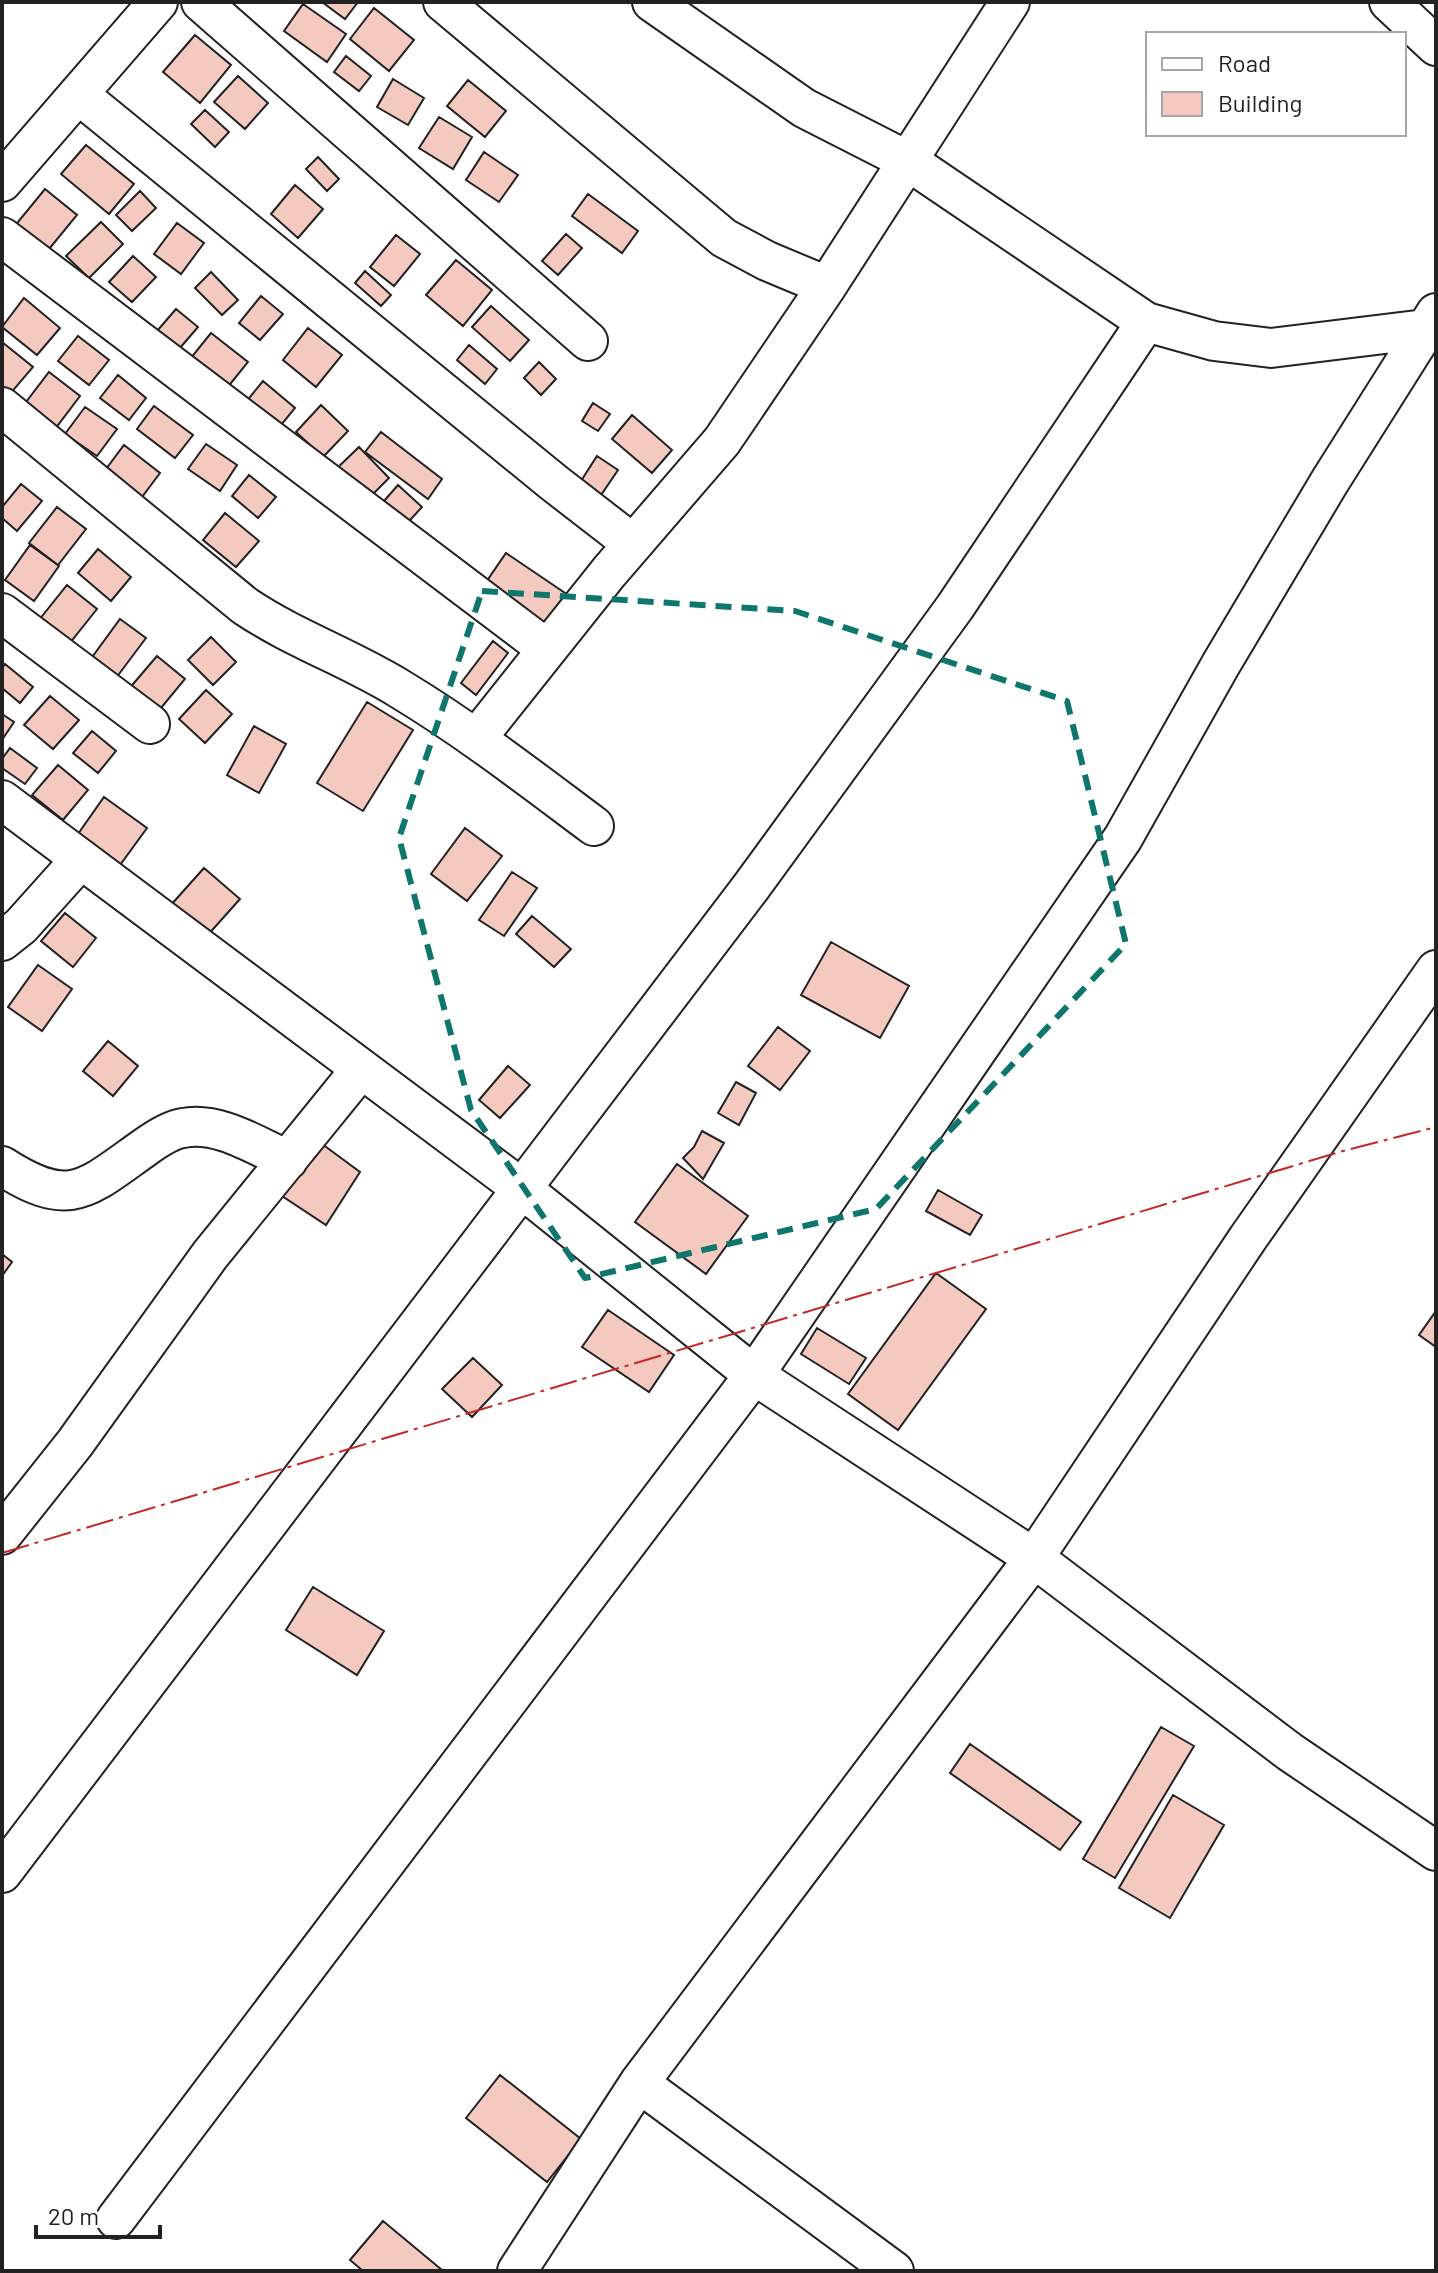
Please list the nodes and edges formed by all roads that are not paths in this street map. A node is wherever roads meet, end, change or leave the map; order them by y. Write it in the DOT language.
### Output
graph roads {
  1 [pos="158,2"];
  2 [pos="201,2"];
  3 [pos="443,2"];
  4 [pos="652,2"];
  5 [pos="1010,2"];
  6 [pos="1389,2"];
  7 [pos="1436,46"];
  8 [pos="78,94"];
  9 [pos="908,161"];
  10 [pos="2,182"];
  11 [pos="2,237"];
  12 [pos="827,286"];
  13 [pos="1430,321"];
  14 [pos="1146,322"];
  15 [pos="588,341"];
  16 [pos="2,407"];
  17 [pos="633,544"];
  18 [pos="2,613"];
  19 [pos="547,649"];
  20 [pos="150,724"];
  21 [pos="476,739"];
  22 [pos="2,800"];
  23 [pos="594,826"];
  24 [pos="81,859"];
  25 [pos="2,941"];
  26 [pos="1436,970"];
  27 [pos="361,1069"];
  28 [pos="288,1160"];
  29 [pos="2,1166"];
  30 [pos="521,1188"];
  31 [pos="754,1375"];
  32 [pos="2,1535"];
  33 [pos="1034,1558"];
  34 [pos="1436,1851"];
  35 [pos="2,1873"];
  36 [pos="639,2083"];
  37 [pos="116,2219"];
  38 [pos="517,2271"];
  39 [pos="894,2271"];
  1 -- 8 [label="street"];
  2 -- 15 [label="street"];
  3 -- 12 [label="street"];
  4 -- 9 [label="street"];
  5 -- 9 [label="street"];
  6 -- 7 [label="street"];
  8 -- 10 [label="street"];
  8 -- 17 [label="street"];
  9 -- 12 [label="street"];
  9 -- 14 [label="street"];
  11 -- 19 [label="street"];
  12 -- 17 [label="street"];
  13 -- 14 [label="street"];
  13 -- 31 [label="street"];
  14 -- 30 [label="street"];
  16 -- 21 [label="street"];
  17 -- 19 [label="street"];
  18 -- 20 [label="street"];
  19 -- 21 [label="street"];
  21 -- 23 [label="street"];
  22 -- 24 [label="street"];
  24 -- 25 [label="street"];
  24 -- 27 [label="street"];
  26 -- 33 [label="street"];
  27 -- 28 [label="street"];
  27 -- 30 [label="street"];
  28 -- 29 [label="street"];
  28 -- 32 [label="street"];
  30 -- 31 [label="street"];
  30 -- 35 [label="street"];
  31 -- 33 [label="street"];
  31 -- 37 [label="street"];
  33 -- 34 [label="street"];
  33 -- 36 [label="street"];
  36 -- 38 [label="street"];
  36 -- 39 [label="street"];
}
